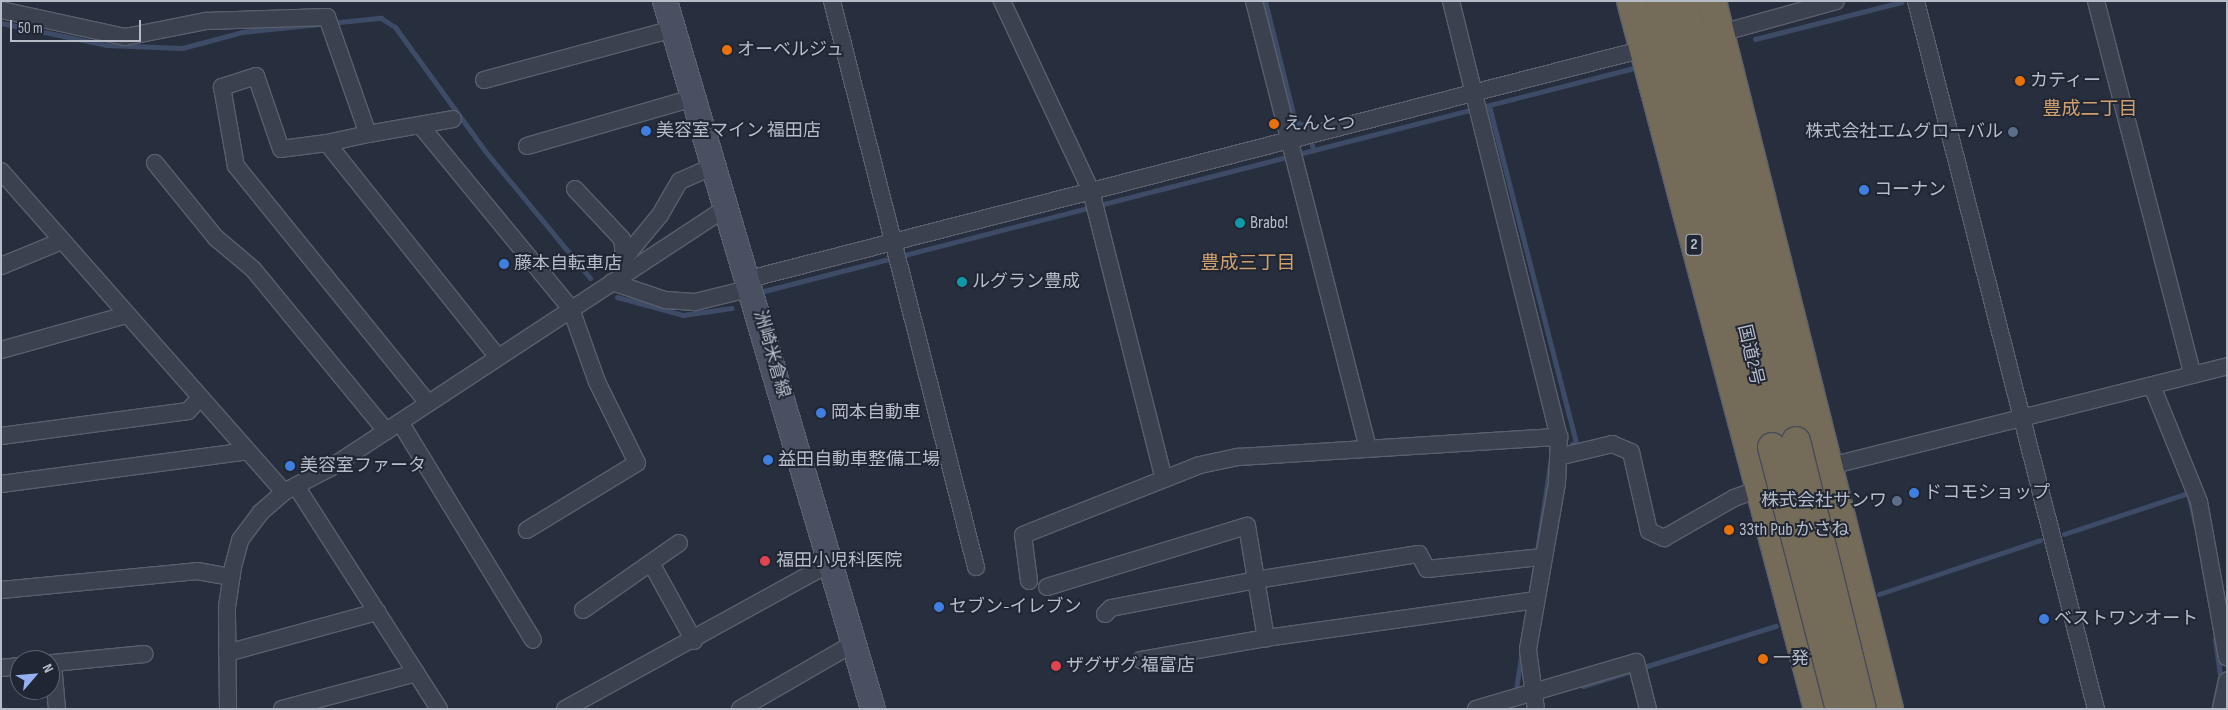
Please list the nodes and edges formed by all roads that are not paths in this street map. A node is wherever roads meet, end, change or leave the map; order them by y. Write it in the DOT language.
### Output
graph roads {
  1 [pos="665,1"];
  2 [pos="832,1"];
  3 [pos="1002,1"];
  4 [pos="1254,1"];
  5 [pos="1451,1"];
  6 [pos="1631,1"];
  7 [pos="1643,1"];
  8 [pos="1712,1"];
  9 [pos="1836,1"];
  10 [pos="1916,1"];
  11 [pos="2096,1"];
  12 [pos="1678,2"];
  13 [pos="1,10"];
  14 [pos="673,29"];
  15 [pos="1721,33"];
  16 [pos="1640,50"];
  17 [pos="484,80"];
  18 [pos="693,98"];
  19 [pos="1477,104"];
  20 [pos="453,118"];
  21 [pos="420,125"];
  22 [pos="368,134"];
  23 [pos="328,143"];
  24 [pos="1299,144"];
  25 [pos="527,146"];
  26 [pos="155,162"];
  27 [pos="714,166"];
  28 [pos="1,171"];
  29 [pos="575,189"];
  30 [pos="1093,200"];
  31 [pos="726,208"];
  32 [pos="62,241"];
  33 [pos="896,251"];
  34 [pos="626,256"];
  35 [pos="1,266"];
  36 [pos="617,278"];
  37 [pos="750,283"];
  38 [pos="571,309"];
  39 [pos="126,314"];
  40 [pos="1742,319"];
  41 [pos="1,350"];
  42 [pos="498,356"];
  43 [pos="2227,366"];
  44 [pos="2193,375"];
  45 [pos="2152,386"];
  46 [pos="200,398"];
  47 [pos="428,403"];
  48 [pos="2022,419"];
  49 [pos="400,422"];
  50 [pos="386,431"];
  51 [pos="1,436"];
  52 [pos="1559,437"];
  53 [pos="1784,444"];
  54 [pos="1368,448"];
  55 [pos="247,451"];
  56 [pos="1558,457"];
  57 [pos="1828,466"];
  58 [pos="1164,479"];
  59 [pos="1,484"];
  60 [pos="1760,488"];
  61 [pos="290,489"];
  62 [pos="527,530"];
  63 [pos="679,543"];
  64 [pos="1536,556"];
  65 [pos="832,562"];
  66 [pos="651,563"];
  67 [pos="976,567"];
  68 [pos="231,577"];
  69 [pos="1256,580"];
  70 [pos="1029,581"];
  71 [pos="1047,587"];
  72 [pos="1,590"];
  73 [pos="1529,599"];
  74 [pos="583,610"];
  75 [pos="377,612"];
  76 [pos="1105,614"];
  77 [pos="1266,638"];
  78 [pos="533,640"];
  79 [pos="694,641"];
  80 [pos="856,642"];
  81 [pos="227,653"];
  82 [pos="145,654"];
  83 [pos="2227,658"];
  84 [pos="1141,660"];
  85 [pos="60,662"];
  86 [pos="416,673"];
  87 [pos="2227,681"];
  88 [pos="1528,697"];
  89 [pos="228,709"];
  90 [pos="282,709"];
  91 [pos="439,709"];
  92 [pos="565,709"];
  93 [pos="740,709"];
  94 [pos="874,709"];
  95 [pos="1476,709"];
  96 [pos="1648,709"];
  97 [pos="1818,709"];
  98 [pos="1840,709"];
  99 [pos="1862,709"];
  100 [pos="1889,709"];
  101 [pos="2096,709"];
  102 [pos="2221,709"];
  1 -- 14 [label="main road, 洲崎米倉線"];
  2 -- 33 [label="street"];
  3 -- 30 [label="street"];
  4 -- 24 [label="street"];
  5 -- 19 [label="street"];
  6 -- 16 [label="highway, 2"];
  7 -- 40 [label="highway"];
  8 -- 15 [label="highway"];
  9 -- 15 [label="street"];
  10 -- 48 [label="street"];
  11 -- 44 [label="street"];
  12 -- 40 [label="highway, 国道2号 / 2"];
  12 -- 53 [label="highway, 国道2号 / 2"];
  13 -- 22 [label="street"];
  14 -- 17 [label="street"];
  14 -- 18 [label="main road, 洲崎米倉線"];
  15 -- 57 [label="highway"];
  16 -- 19 [label="street"];
  16 -- 60 [label="highway, 2"];
  18 -- 25 [label="street"];
  18 -- 27 [label="main road, 洲崎米倉線"];
  19 -- 24 [label="street"];
  19 -- 52 [label="street"];
  20 -- 21 [label="street"];
  21 -- 22 [label="street"];
  21 -- 38 [label="street"];
  22 -- 23 [label="street"];
  23 -- 42 [label="street"];
  23 -- 47 [label="street"];
  24 -- 30 [label="street"];
  24 -- 54 [label="street"];
  26 -- 50 [label="street"];
  27 -- 31 [label="main road, 洲崎米倉線"];
  27 -- 34 [label="street"];
  28 -- 32 [label="street"];
  29 -- 34 [label="street"];
  30 -- 33 [label="street"];
  30 -- 58 [label="street"];
  31 -- 36 [label="street"];
  31 -- 37 [label="main road, 洲崎米倉線"];
  32 -- 35 [label="street"];
  32 -- 39 [label="street"];
  33 -- 37 [label="street"];
  33 -- 67 [label="street"];
  34 -- 36 [label="street"];
  36 -- 37 [label="street"];
  36 -- 38 [label="street"];
  37 -- 65 [label="main road, 洲崎米倉線"];
  38 -- 42 [label="street"];
  38 -- 62 [label="street"];
  39 -- 41 [label="street"];
  39 -- 46 [label="street"];
  40 -- 53 [label="highway, 国道2号 / 2"];
  42 -- 47 [label="street"];
  43 -- 44 [label="street"];
  44 -- 45 [label="street"];
  45 -- 48 [label="street"];
  45 -- 83 [label="street"];
  46 -- 51 [label="street"];
  46 -- 55 [label="street"];
  47 -- 49 [label="street"];
  48 -- 57 [label="street"];
  48 -- 101 [label="street"];
  49 -- 50 [label="street"];
  49 -- 78 [label="street"];
  50 -- 61 [label="street"];
  52 -- 54 [label="street"];
  52 -- 56 [label="street"];
  53 -- 98 [label="highway, 国道2号 / 2, bridge"];
  53 -- 99 [label="highway, 国道2号 / 2, bridge"];
  54 -- 58 [label="street"];
  55 -- 59 [label="street"];
  55 -- 61 [label="street"];
  56 -- 60 [label="street"];
  56 -- 64 [label="street"];
  57 -- 60 [label="street"];
  57 -- 100 [label="highway"];
  58 -- 70 [label="street"];
  60 -- 97 [label="highway, 2"];
  61 -- 68 [label="street"];
  61 -- 75 [label="street"];
  63 -- 66 [label="street"];
  64 -- 69 [label="street"];
  64 -- 73 [label="street"];
  65 -- 79 [label="street"];
  65 -- 80 [label="main road, 洲崎米倉線"];
  66 -- 74 [label="street"];
  66 -- 79 [label="street"];
  68 -- 72 [label="street"];
  68 -- 81 [label="street"];
  69 -- 71 [label="street"];
  69 -- 76 [label="street"];
  69 -- 77 [label="street"];
  73 -- 77 [label="street"];
  73 -- 88 [label="street"];
  75 -- 81 [label="street"];
  75 -- 86 [label="street"];
  77 -- 84 [label="street"];
  79 -- 92 [label="street"];
  80 -- 93 [label="street"];
  80 -- 94 [label="main road, 洲崎米倉線"];
  81 -- 89 [label="street"];
  82 -- 85 [label="street"];
  86 -- 90 [label="street"];
  86 -- 91 [label="street"];
  87 -- 102 [label="street"];
  88 -- 95 [label="street"];
  88 -- 96 [label="street"];
}
